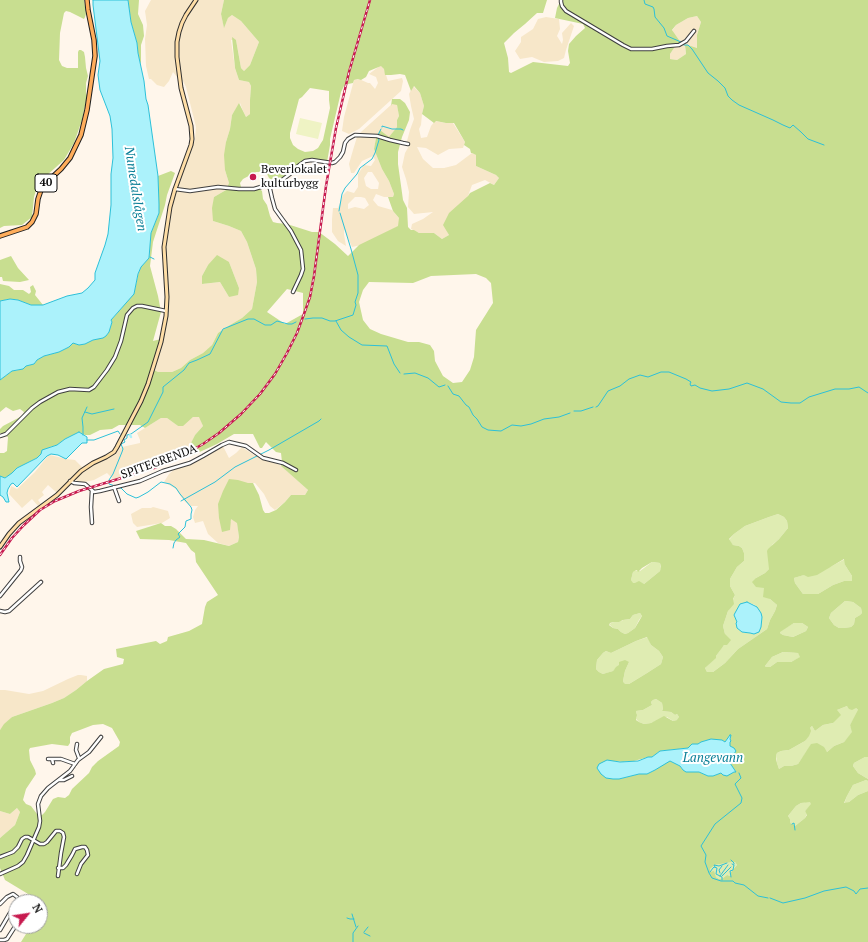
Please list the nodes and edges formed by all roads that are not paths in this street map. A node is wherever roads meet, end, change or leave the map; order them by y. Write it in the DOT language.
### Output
graph roads {
  1 [pos="87,0"];
  2 [pos="196,0"];
  3 [pos="562,0"];
  4 [pos="694,31"];
  5 [pos="408,144"];
  6 [pos="268,185"];
  7 [pos="175,189"];
  8 [pos="0,236"];
  9 [pos="293,292"];
  10 [pos="166,312"];
  11 [pos="0,436"];
  12 [pos="296,470"];
  13 [pos="70,481"];
  14 [pos="114,487"];
  15 [pos="92,490"];
  16 [pos="119,501"];
  17 [pos="92,523"];
  18 [pos="0,547"];
  19 [pos="20,557"];
  20 [pos="41,582"];
  21 [pos="0,596"];
  22 [pos="0,611"];
  23 [pos="101,737"];
  24 [pos="77,744"];
  25 [pos="79,758"];
  26 [pos="48,759"];
  27 [pos="52,759"];
  28 [pos="53,763"];
  29 [pos="75,764"];
  30 [pos="72,776"];
  31 [pos="59,780"];
  32 [pos="34,840"];
  33 [pos="0,857"];
  34 [pos="58,868"];
  35 [pos="0,874"];
  36 [pos="77,874"];
  37 [pos="58,876"];
  38 [pos="8,896"];
  39 [pos="0,904"];
  40 [pos="8,916"];
  41 [pos="0,930"];
  42 [pos="10,934"];
  43 [pos="0,940"];
  1 -- 8 [label="main road, 40"];
  2 -- 7 [label="main road"];
  3 -- 4 [label="street"];
  5 -- 6 [label="street"];
  6 -- 7 [label="street"];
  6 -- 9 [label="street"];
  7 -- 10 [label="main road"];
  10 -- 11 [label="street"];
  10 -- 13 [label="main road"];
  12 -- 14 [label="street, SPITEGRENDA"];
  13 -- 15 [label="street, SPITEGRENDA"];
  13 -- 18 [label="main road"];
  14 -- 15 [label="street, SPITEGRENDA"];
  14 -- 16 [label="street"];
  15 -- 17 [label="street"];
  19 -- 21 [label="street"];
  20 -- 22 [label="street"];
  23 -- 25 [label="street"];
  24 -- 25 [label="street"];
  25 -- 29 [label="street"];
  26 -- 27 [label="street"];
  27 -- 28 [label="street"];
  27 -- 29 [label="street"];
  29 -- 31 [label="street"];
  30 -- 31 [label="street"];
  31 -- 32 [label="street"];
  32 -- 33 [label="street"];
  32 -- 34 [label="street"];
  32 -- 35 [label="street"];
  34 -- 36 [label="street"];
  34 -- 37 [label="street"];
  38 -- 39 [label="street"];
  40 -- 41 [label="street"];
  42 -- 43 [label="street"];
}
